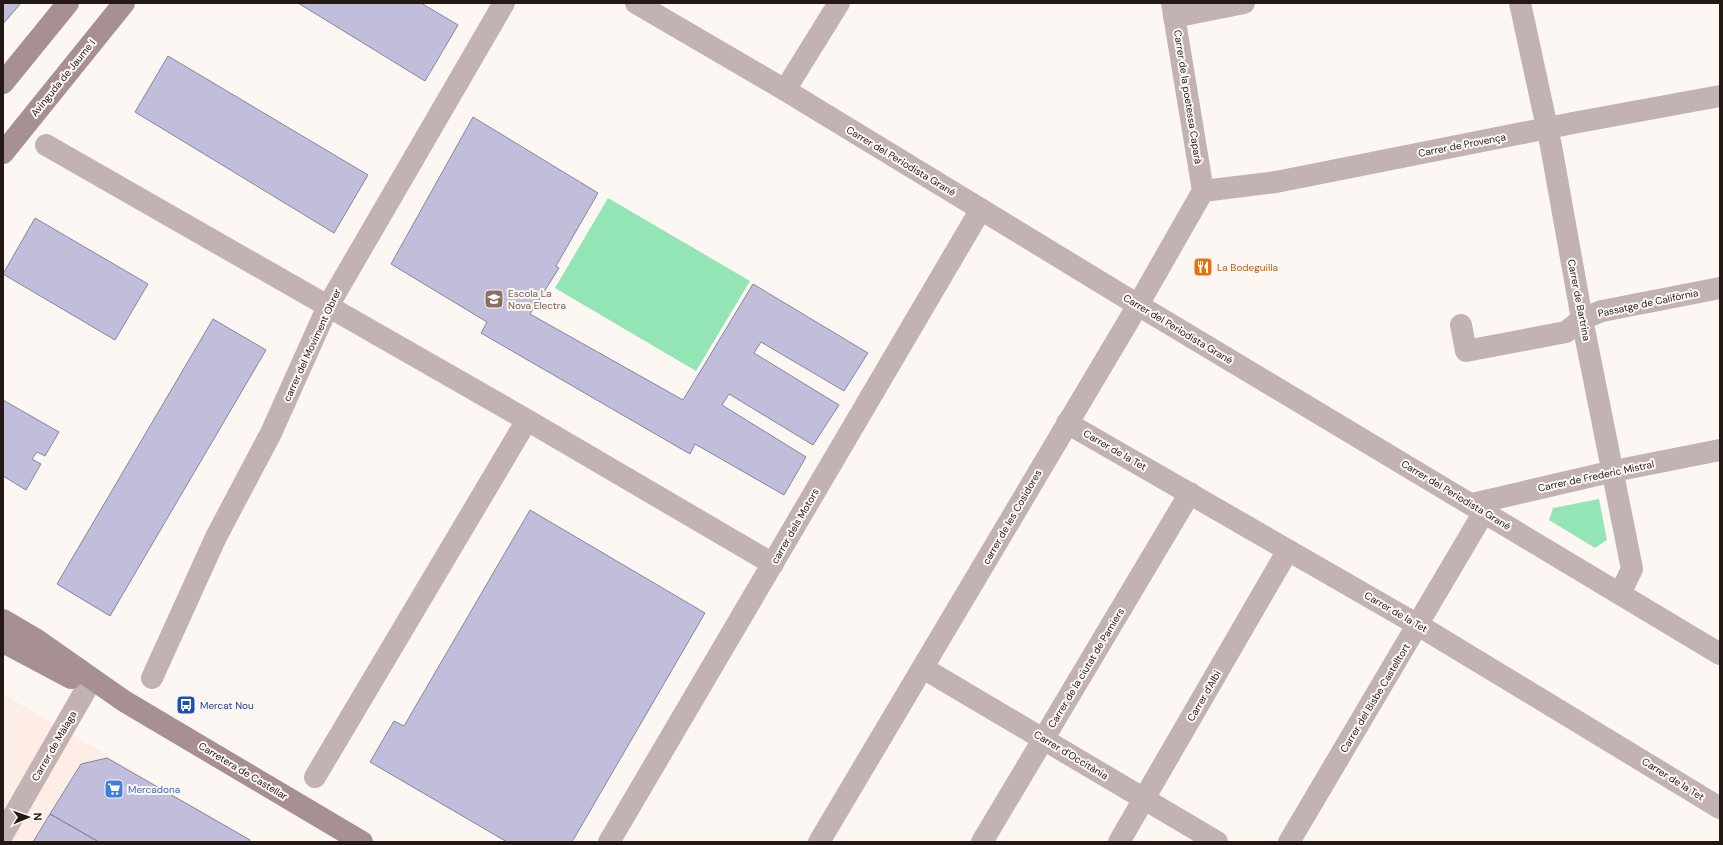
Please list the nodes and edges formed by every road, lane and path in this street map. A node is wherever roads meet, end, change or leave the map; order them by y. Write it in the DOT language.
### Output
graph roads {
  1 [pos="68,3"];
  2 [pos="124,3"];
  3 [pos="504,3"];
  4 [pos="636,3"];
  5 [pos="839,3"];
  6 [pos="1244,3"];
  7 [pos="1520,3"];
  8 [pos="1173,10"];
  9 [pos="3,84"];
  10 [pos="785,90"];
  11 [pos="1720,96"];
  12 [pos="1547,128"];
  13 [pos="46,145"];
  14 [pos="4,153"];
  15 [pos="1203,191"];
  16 [pos="981,209"];
  17 [pos="1720,288"];
  18 [pos="1138,305"];
  19 [pos="328,306"];
  20 [pos="1582,319"];
  21 [pos="1461,325"];
  22 [pos="527,420"];
  23 [pos="1067,423"];
  24 [pos="1720,450"];
  25 [pos="1614,471"];
  26 [pos="1190,493"];
  27 [pos="1478,508"];
  28 [pos="1288,550"];
  29 [pos="773,564"];
  30 [pos="1620,594"];
  31 [pos="3,620"];
  32 [pos="1418,624"];
  33 [pos="3,642"];
  34 [pos="1720,654"];
  35 [pos="923,668"];
  36 [pos="152,678"];
  37 [pos="90,682"];
  38 [pos="1044,739"];
  39 [pos="315,777"];
  40 [pos="1144,798"];
  41 [pos="1720,808"];
  42 [pos="3,834"];
  43 [pos="362,842"];
  44 [pos="609,842"];
  45 [pos="819,842"];
  46 [pos="982,842"];
  47 [pos="1119,842"];
  48 [pos="1218,842"];
  49 [pos="1289,842"];
  1 -- 9 [label="street"];
  2 -- 14 [label="street, Avinguda de Jaume I"];
  3 -- 19 [label="street, carrer del Moviment Obrer"];
  4 -- 10 [label="street, Carrer del Periodista Grané"];
  5 -- 10 [label="street"];
  6 -- 8 [label="street"];
  7 -- 12 [label="street, Carrer de Bartrina"];
  8 -- 15 [label="street, Carrer de la poetessa Caparà"];
  10 -- 16 [label="street, Carrer del Periodista Grané"];
  11 -- 12 [label="street, Carrer de Provença"];
  12 -- 15 [label="street, Carrer de Provença"];
  12 -- 20 [label="street, Carrer de Bartrina"];
  13 -- 19 [label="street"];
  15 -- 18 [label="street, carrer de les Cosidores"];
  16 -- 18 [label="street, Carrer del Periodista Grané"];
  16 -- 29 [label="street, carrer dels Motors"];
  17 -- 20 [label="street, Passatge de Califòrnia"];
  18 -- 23 [label="street, carrer de les Cosidores"];
  18 -- 27 [label="street, Carrer del Periodista Grané"];
  19 -- 22 [label="street"];
  19 -- 36 [label="street, carrer del Moviment Obrer"];
  20 -- 21 [label="street, Passatge de Califòrnia"];
  20 -- 25 [label="street, Carrer de Bartrina"];
  22 -- 29 [label="street"];
  22 -- 39 [label="street"];
  23 -- 26 [label="street, Carrer de la Tet"];
  23 -- 35 [label="street, carrer de les Cosidores"];
  24 -- 25 [label="street, Carrer de Frederic Mistral"];
  25 -- 27 [label="street, Carrer de Frederic Mistral"];
  25 -- 30 [label="street, Carrer de Bartrina"];
  26 -- 28 [label="street, Carrer de la Tet"];
  26 -- 38 [label="street, Carrer de la ciutat de Pamiers"];
  27 -- 30 [label="street, Carrer del Periodista Grané"];
  27 -- 32 [label="street, Carrer del Bisbe Castelltort"];
  28 -- 32 [label="street, Carrer de la Tet"];
  28 -- 40 [label="street, Carrer d'Albi"];
  29 -- 44 [label="street, carrer dels Motors"];
  30 -- 34 [label="street, Carrer del Periodista Grané"];
  31 -- 37 [label="street, Carretera de Castellar"];
  32 -- 41 [label="street, Carrer de la Tet"];
  32 -- 49 [label="street, Carrer del Bisbe Castelltort"];
  33 -- 37 [label="street, Carretera de Castellar"];
  35 -- 38 [label="street, Carrer d'Occitània"];
  35 -- 45 [label="street, carrer de les Cosidores"];
  37 -- 42 [label="street, Carrer de Màlaga"];
  37 -- 43 [label="street, Carretera de Castellar"];
  38 -- 40 [label="street, Carrer d'Occitània"];
  38 -- 46 [label="street, Carrer de la ciutat de Pamiers"];
  40 -- 47 [label="street, Carrer d'Albi"];
  40 -- 48 [label="street, Carrer d'Occitània"];
}
